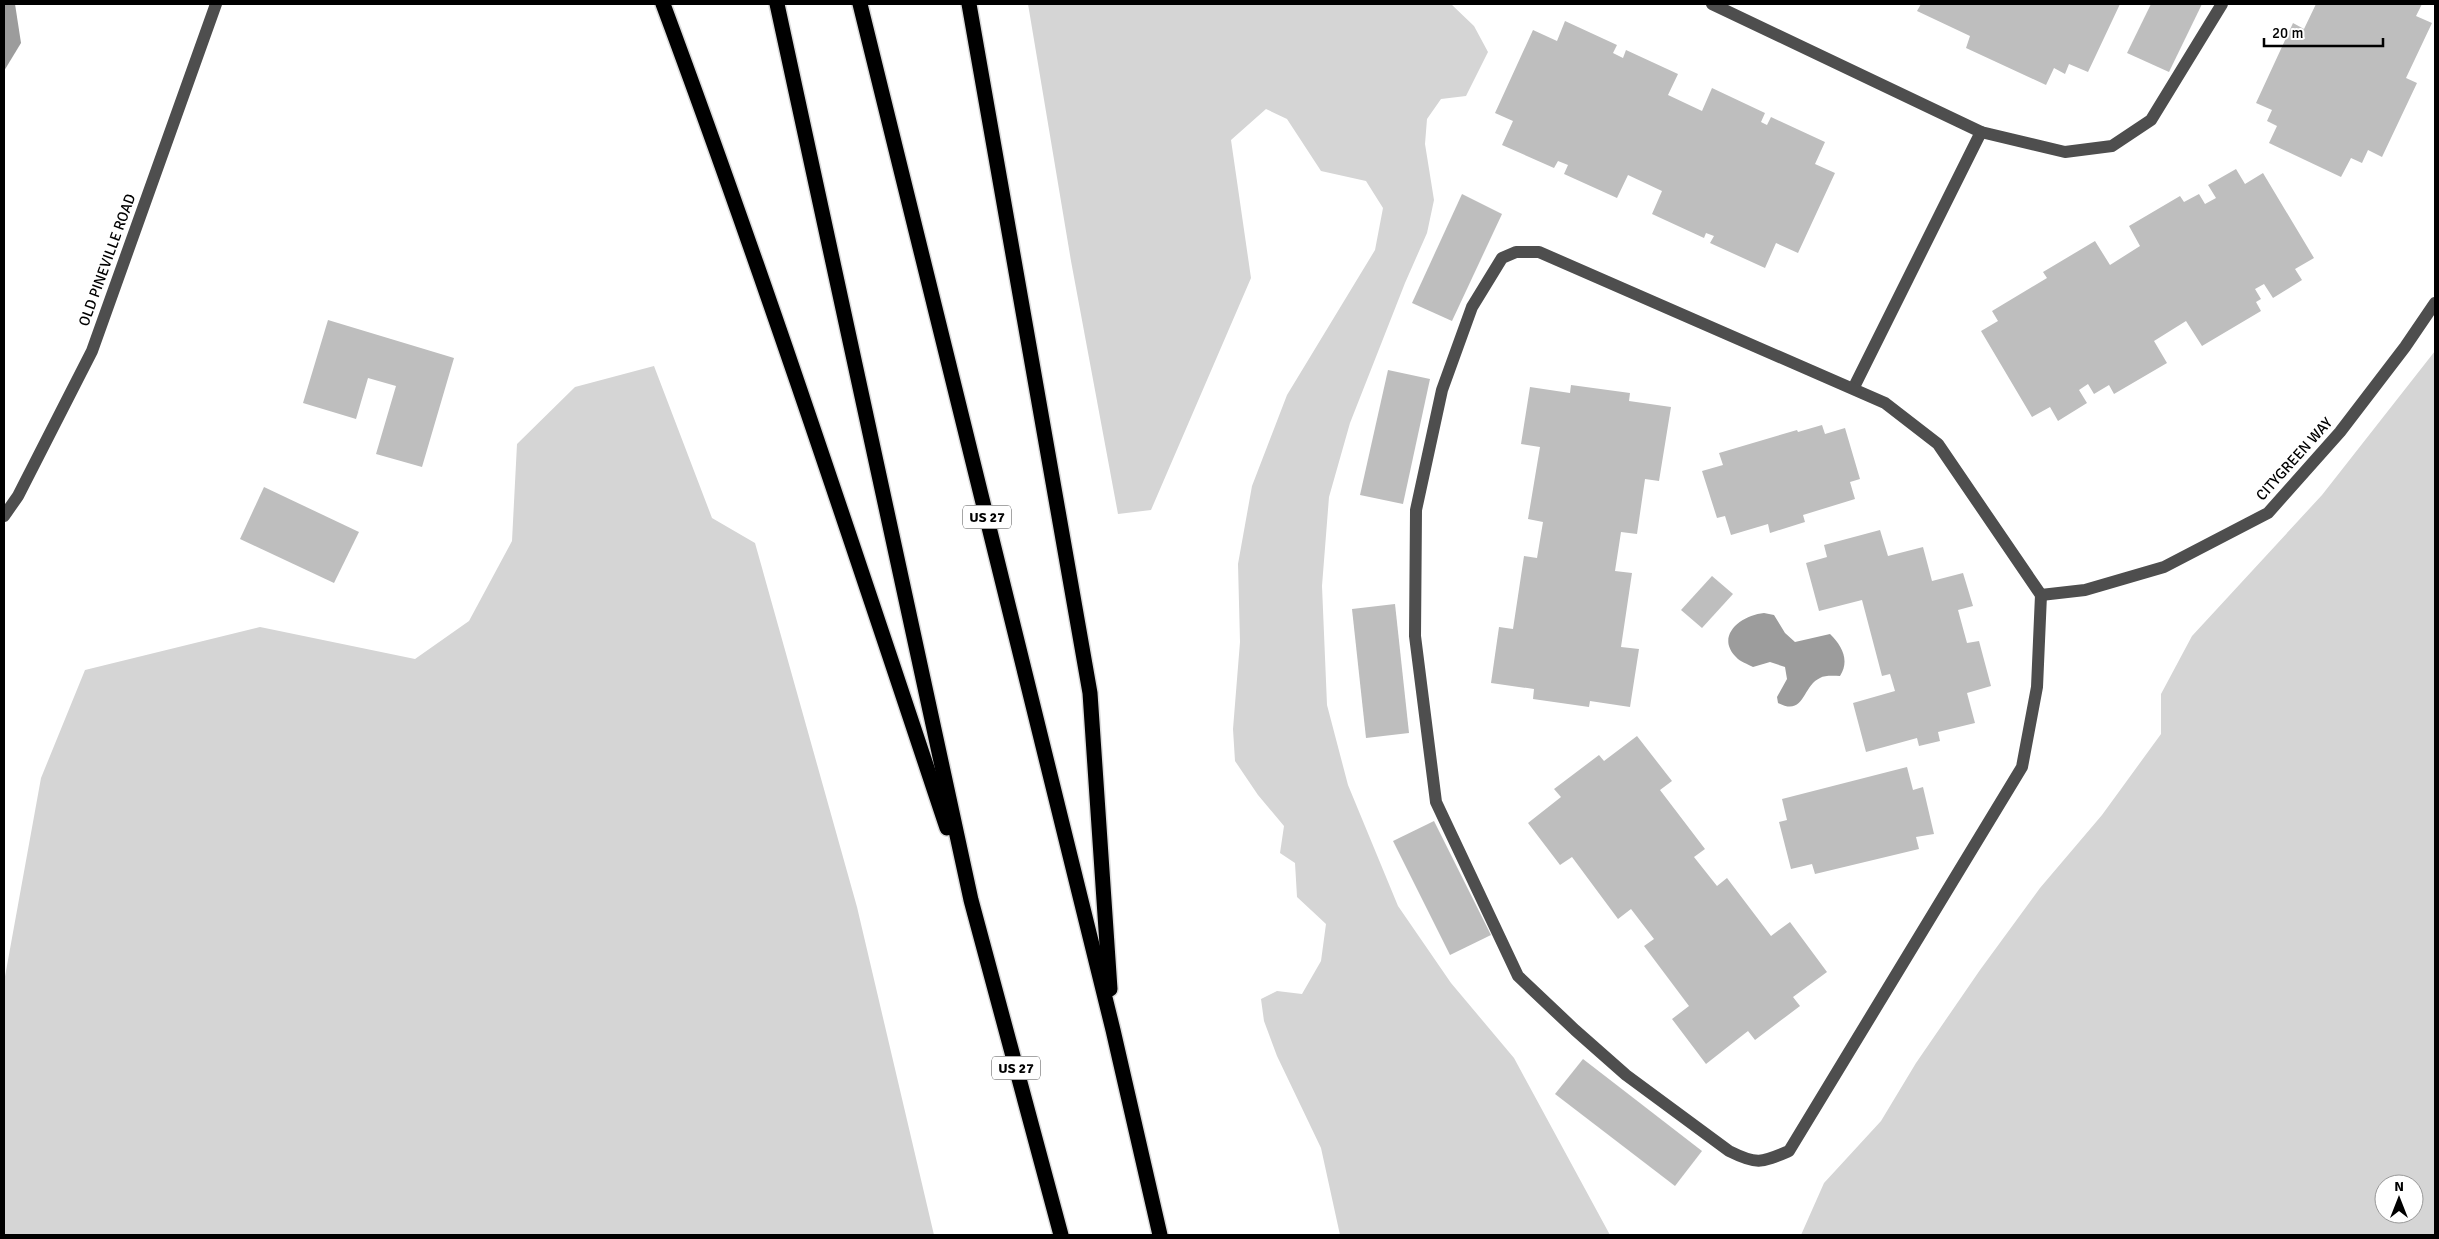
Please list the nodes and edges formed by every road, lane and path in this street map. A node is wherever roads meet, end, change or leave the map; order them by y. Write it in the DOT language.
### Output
graph roads {
  1 [pos="216,4"];
  2 [pos="663,4"];
  3 [pos="777,4"];
  4 [pos="860,4"];
  5 [pos="968,4"];
  6 [pos="1712,4"];
  7 [pos="2222,4"];
  8 [pos="1981,132"];
  9 [pos="2435,303"];
  10 [pos="1854,388"];
  11 [pos="4,516"];
  12 [pos="2041,595"];
  13 [pos="972,900"];
  14 [pos="1113,1030"];
  15 [pos="1061,1235"];
  16 [pos="1160,1235"];
  1 -- 11 [label="street, OLD PINEVILLE ROAD"];
  2 -- 13 [label="highway"];
  3 -- 13 [label="highway, US 27"];
  4 -- 14 [label="highway, US 27"];
  5 -- 14 [label="highway"];
  6 -- 8 [label="street"];
  7 -- 8 [label="street"];
  8 -- 10 [label="street"];
  9 -- 12 [label="street, CITYGREEN WAY"];
  10 -- 12 [label="street"];
  10 -- 12 [label="street"];
  13 -- 15 [label="highway, US 27"];
  14 -- 16 [label="highway, US 27"];
}
